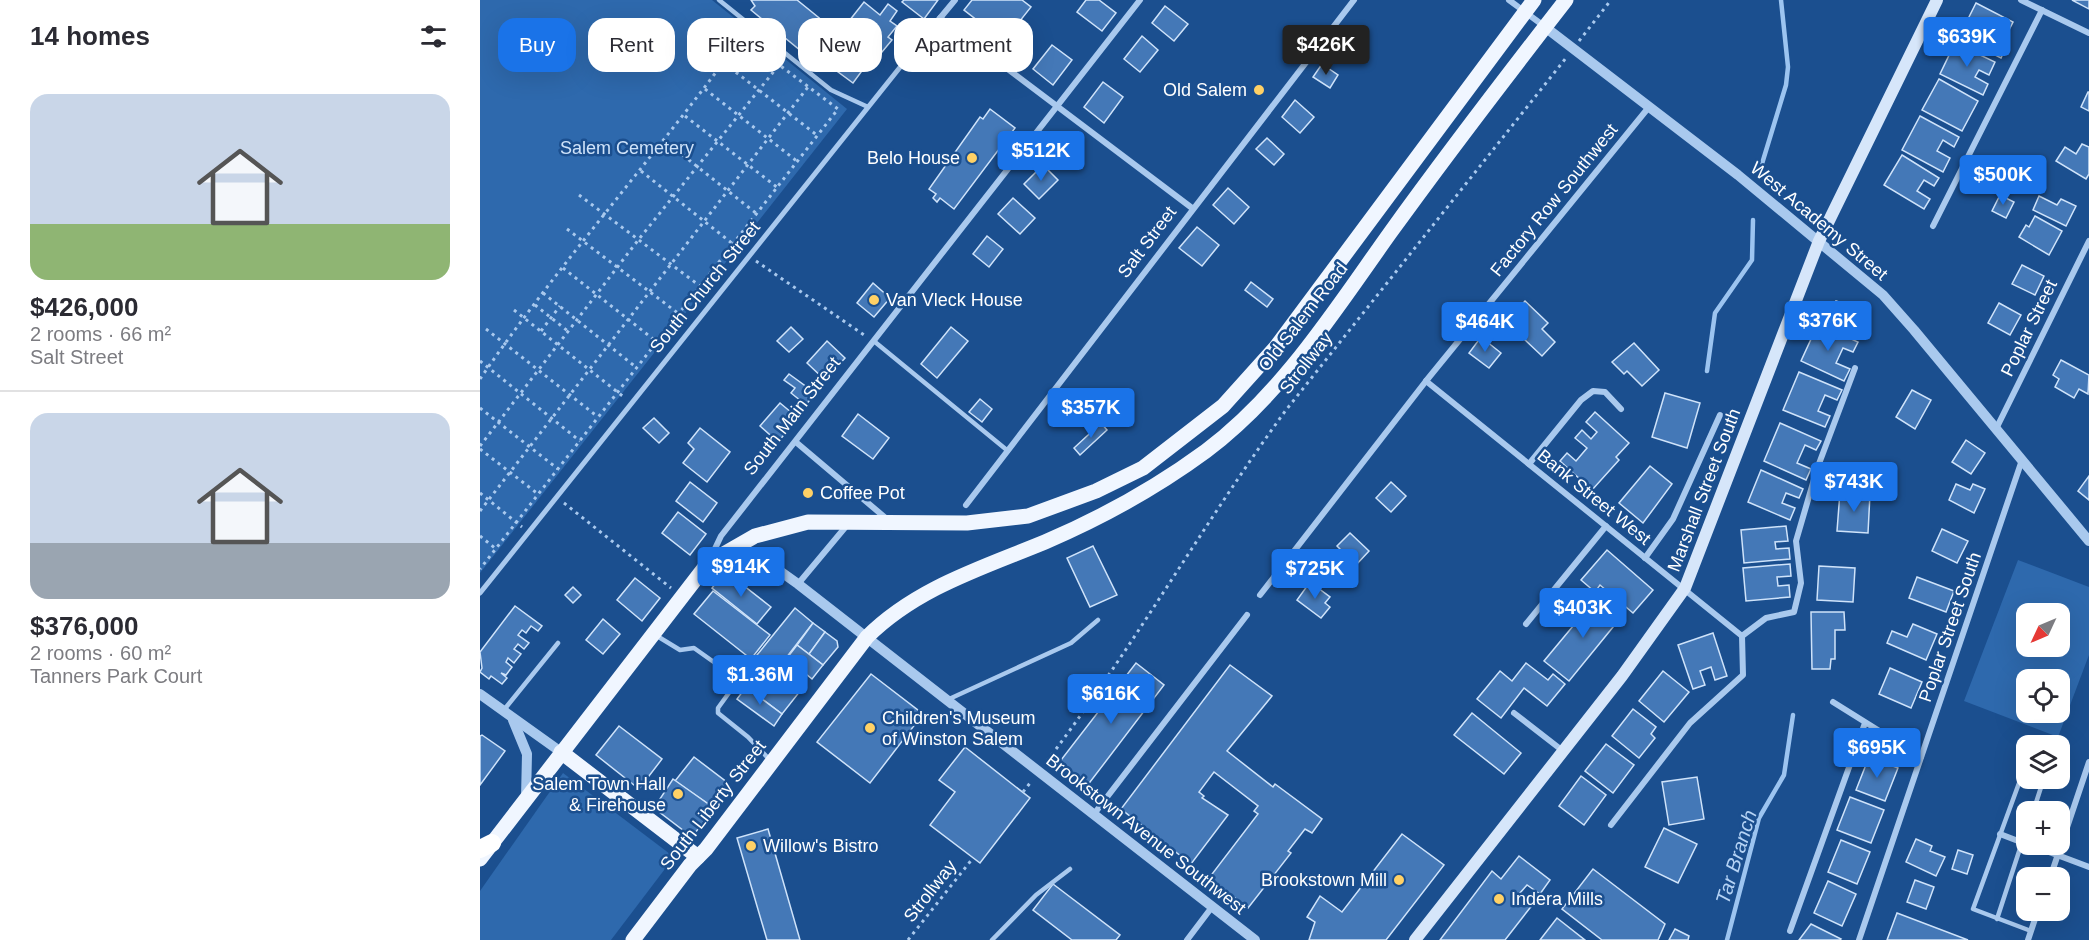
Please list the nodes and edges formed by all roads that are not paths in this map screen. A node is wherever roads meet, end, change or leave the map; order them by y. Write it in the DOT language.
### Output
graph roads {
  1 [pos="718,0"];
  2 [pos="955,0"];
  3 [pos="1140,0"];
  4 [pos="1354,0"];
  5 [pos="1509,0"];
  6 [pos="1566,0"];
  7 [pos="1937,0"];
  8 [pos="2021,0"];
  9 [pos="1529,6"];
  10 [pos="2042,10"];
  11 [pos="940,18"];
  12 [pos="1545,27"];
  13 [pos="2089,33"];
  14 [pos="896,72"];
  15 [pos="1012,72"];
  16 [pos="1058,106"];
  17 [pos="868,107"];
  18 [pos="1649,107"];
  19 [pos="1192,208"];
  20 [pos="1933,226"];
  21 [pos="1819,241"];
  22 [pos="2089,242"];
  23 [pos="875,342"];
  24 [pos="1855,368"];
  25 [pos="1426,381"];
  26 [pos="1621,409"];
  27 [pos="1720,415"];
  28 [pos="1996,429"];
  29 [pos="796,443"];
  30 [pos="1008,451"];
  31 [pos="2022,460"];
  32 [pos="1529,464"];
  33 [pos="966,505"];
  34 [pos="850,521"];
  35 [pos="891,522"];
  36 [pos="1606,526"];
  37 [pos="2089,541"];
  38 [pos="1645,558"];
  39 [pos="708,563"];
  40 [pos="798,584"];
  41 [pos="1685,588"];
  42 [pos="480,592"];
  43 [pos="1260,595"];
  44 [pos="1247,615"];
  45 [pos="1098,620"];
  46 [pos="1526,624"];
  47 [pos="654,634"];
  48 [pos="1742,636"];
  49 [pos="867,637"];
  50 [pos="558,643"];
  51 [pos="480,694"];
  52 [pos="947,700"];
  53 [pos="1833,702"];
  54 [pos="1514,713"];
  55 [pos="507,714"];
  56 [pos="1865,723"];
  57 [pos="1563,751"];
  58 [pos="561,752"];
  59 [pos="1921,757"];
  60 [pos="772,762"];
  61 [pos="2089,762"];
  62 [pos="2017,789"];
  63 [pos="526,798"];
  64 [pos="1094,814"];
  65 [pos="1611,825"];
  66 [pos="2001,834"];
  67 [pos="2016,840"];
  68 [pos="486,846"];
  69 [pos="2022,855"];
  70 [pos="2057,856"];
  71 [pos="698,857"];
  72 [pos="480,859"];
  73 [pos="2054,867"];
  74 [pos="2089,867"];
  75 [pos="1070,869"];
  76 [pos="1212,907"];
  77 [pos="1997,919"];
  78 [pos="2034,921"];
  79 [pos="1790,931"];
  80 [pos="2031,931"];
  81 [pos="633,940"];
  82 [pos="992,940"];
  83 [pos="1187,940"];
  84 [pos="1255,940"];
  85 [pos="1415,940"];
  86 [pos="1859,940"];
  87 [pos="2028,940"];
  1 -- 17 [label="lane"];
  2 -- 11 [label="street, South Church Street"];
  3 -- 16 [label="street, South Main Street"];
  4 -- 19 [label="street, Salt Street"];
  5 -- 9 [label="street, West Academy Street"];
  6 -- 12 [label="main road, Old Salem Road"];
  7 -- 21 [label="main road, Marshall Street South"];
  8 -- 10 [label="street"];
  9 -- 12 [label="street, West Academy Street"];
  9 -- 35 [label="main road, Old Salem Road"];
  10 -- 13 [label="street"];
  10 -- 20 [label="street"];
  12 -- 18 [label="street, West Academy Street"];
  12 -- 49 [label="main road, Old Salem Road"];
  14 -- 17 [label="street, South Church Street"];
  15 -- 16 [label="street"];
  16 -- 19 [label="street"];
  16 -- 23 [label="street, South Main Street"];
  17 -- 42 [label="street, South Church Street"];
  18 -- 21 [label="street, West Academy Street"];
  18 -- 25 [label="street, Factory Row Southwest"];
  19 -- 30 [label="street, Salt Street"];
  21 -- 28 [label="street, West Academy Street"];
  21 -- 41 [label="main road, Marshall Street South"];
  22 -- 28 [label="street, Poplar Street"];
  23 -- 29 [label="street, South Main Street"];
  23 -- 30 [label="lane"];
  24 -- 48 [label="street"];
  25 -- 32 [label="street, Bank Street West"];
  25 -- 43 [label="street, Factory Row Southwest"];
  26 -- 32 [label="street"];
  27 -- 38 [label="street"];
  28 -- 31 [label="street, West Academy Street"];
  29 -- 35 [label="street"];
  29 -- 39 [label="street, South Main Street"];
  30 -- 33 [label="street, Salt Street"];
  31 -- 37 [label="street, West Academy Street"];
  31 -- 59 [label="street, Poplar Street South"];
  32 -- 36 [label="street, Bank Street West"];
  34 -- 35 [label="main road, Old Salem Road"];
  34 -- 39 [label="main road, Old Salem Road"];
  34 -- 40 [label="street"];
  36 -- 38 [label="street, Bank Street West"];
  36 -- 46 [label="street"];
  38 -- 41 [label="street, Bank Street West"];
  39 -- 40 [label="street, Brookstown Avenue Southwest"];
  39 -- 47 [label="main road, South Main Street"];
  40 -- 49 [label="street, Brookstown Avenue Southwest"];
  41 -- 48 [label="street, Bank Street West"];
  41 -- 57 [label="main road, Marshall Street South"];
  44 -- 64 [label="street"];
  45 -- 52 [label="lane"];
  47 -- 58 [label="main road, South Main Street"];
  47 -- 60 [label="lane"];
  48 -- 65 [label="street"];
  49 -- 52 [label="street, Brookstown Avenue Southwest"];
  49 -- 60 [label="main road, South Liberty Street"];
  50 -- 55 [label="lane"];
  51 -- 55 [label="street"];
  52 -- 64 [label="street, Brookstown Avenue Southwest"];
  53 -- 56 [label="street"];
  54 -- 57 [label="street"];
  55 -- 58 [label="street"];
  55 -- 63 [label="street"];
  56 -- 59 [label="street"];
  56 -- 79 [label="street"];
  57 -- 85 [label="main road, Marshall Street South"];
  58 -- 63 [label="main road, South Main Street"];
  58 -- 71 [label="main road"];
  59 -- 86 [label="street, Poplar Street South"];
  60 -- 71 [label="main road, South Liberty Street"];
  61 -- 70 [label="street"];
  62 -- 66 [label="lane"];
  63 -- 68 [label="main road, South Main Street"];
  64 -- 76 [label="street, Brookstown Avenue Southwest"];
  66 -- 67 [label="street"];
  66 -- 77 [label="lane"];
  68 -- 72 [label="main road, South Main Street"];
  69 -- 77 [label="lane"];
  70 -- 73 [label="street"];
  70 -- 74 [label="street"];
  71 -- 81 [label="main road, South Liberty Street"];
  75 -- 82 [label="lane"];
  76 -- 83 [label="street"];
  76 -- 84 [label="street, Brookstown Avenue Southwest"];
  77 -- 80 [label="lane"];
  78 -- 80 [label="street"];
  80 -- 87 [label="street"];
}
